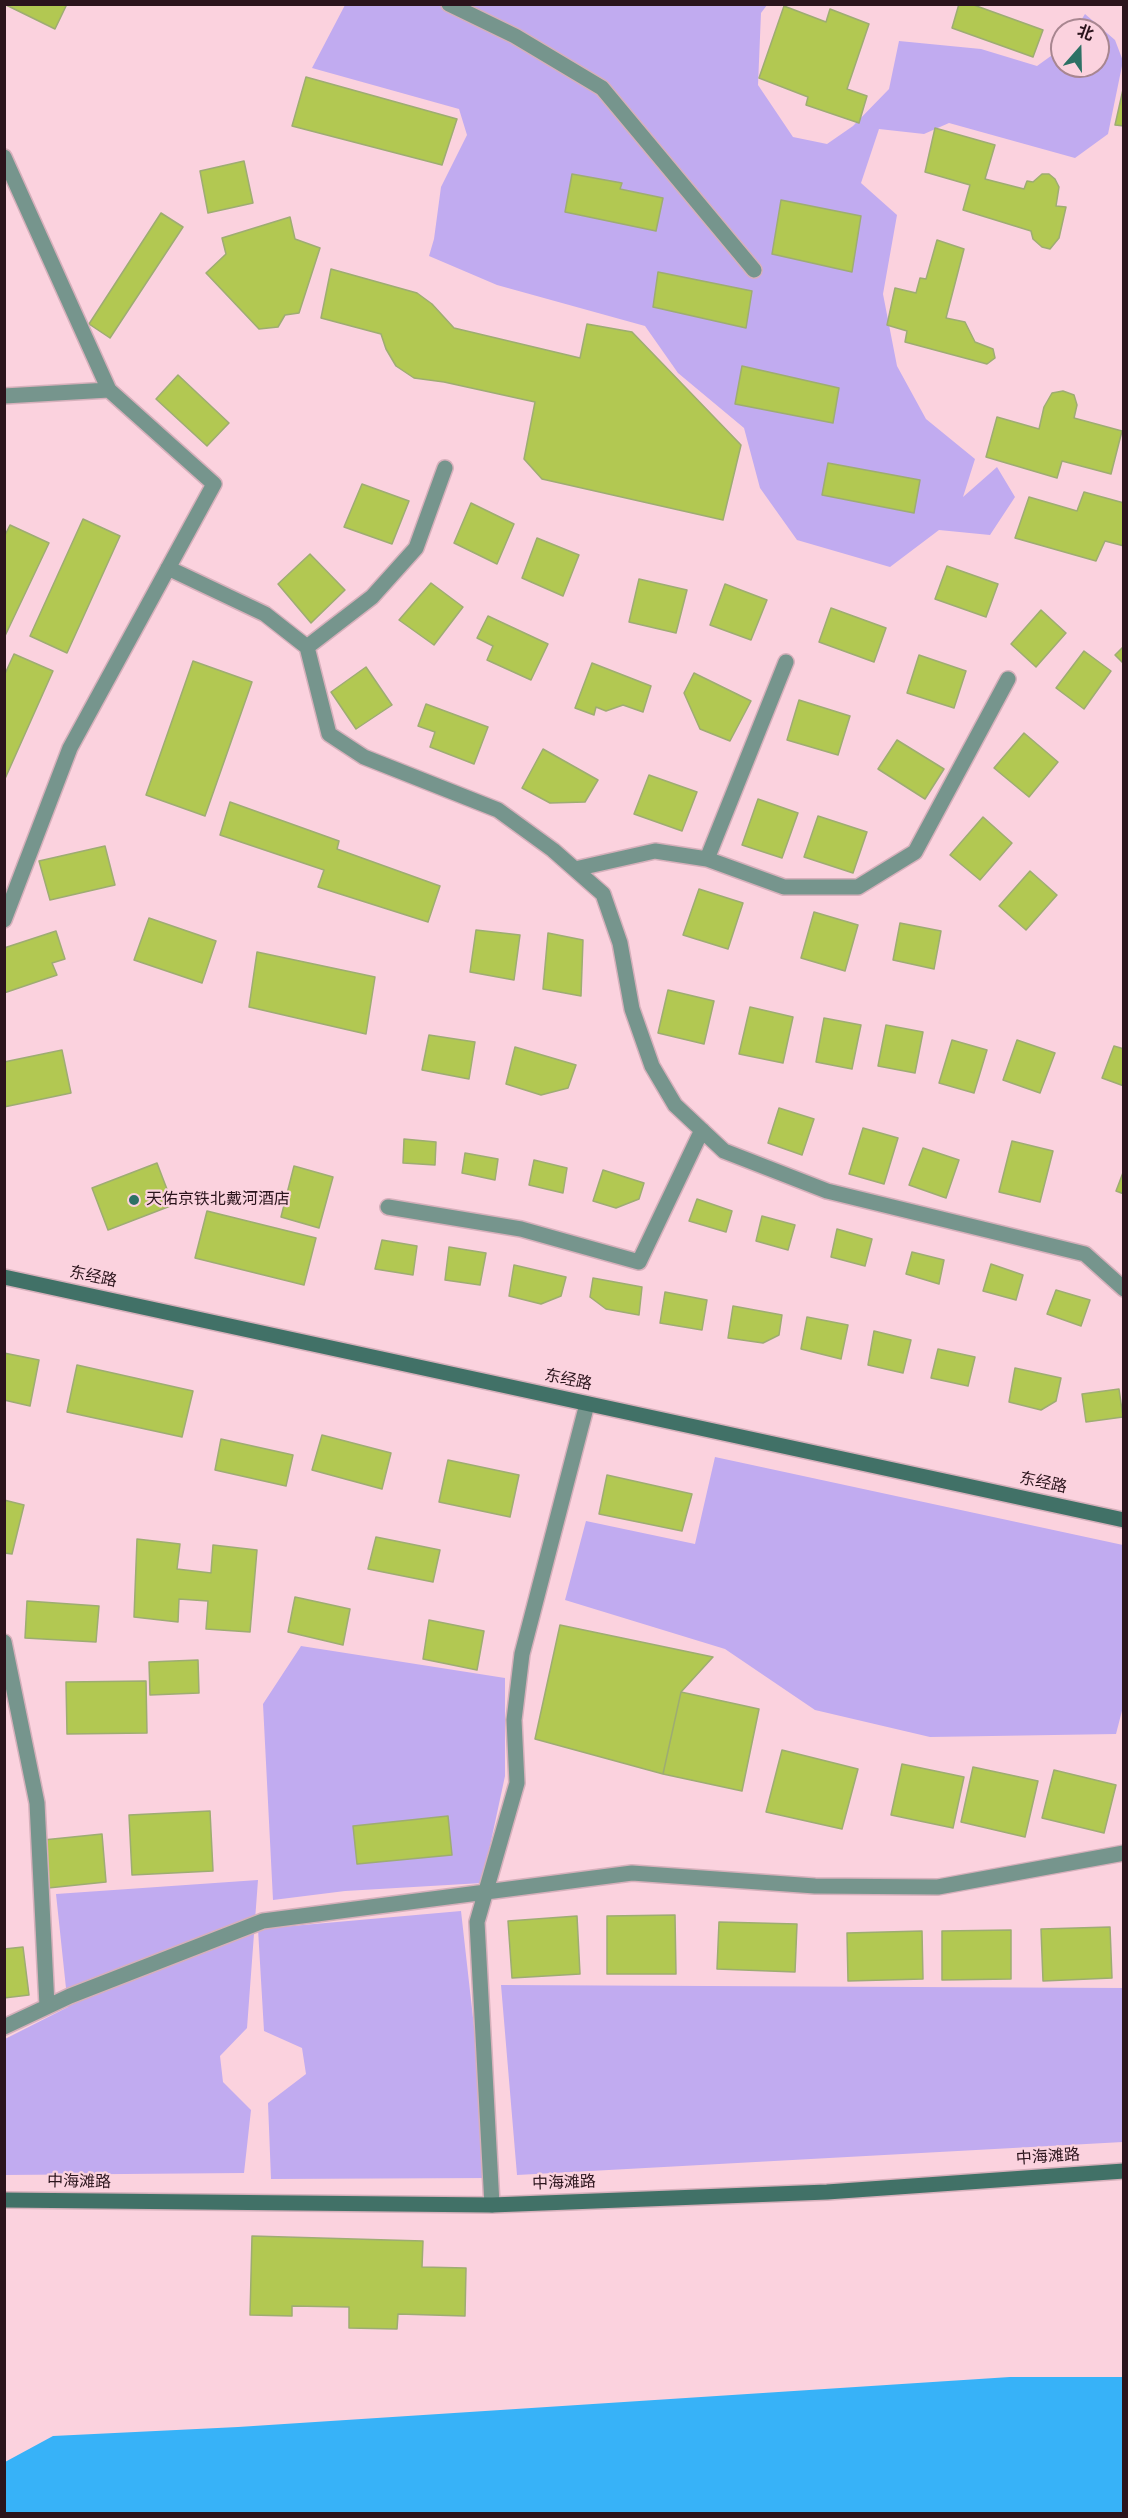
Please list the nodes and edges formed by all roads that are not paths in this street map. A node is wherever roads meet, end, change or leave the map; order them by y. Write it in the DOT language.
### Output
graph roads {
  1 [pos="449,4"];
  2 [pos="4,157"];
  3 [pos="753,270"];
  4 [pos="109,390"];
  5 [pos="4,396"];
  6 [pos="445,468"];
  7 [pos="168,568"];
  8 [pos="307,647"];
  9 [pos="786,662"];
  10 [pos="1008,679"];
  11 [pos="707,859"];
  12 [pos="575,869"];
  13 [pos="4,920"];
  14 [pos="702,1130"];
  15 [pos="387,1207"];
  16 [pos="4,1277"];
  17 [pos="1124,1289"];
  18 [pos="587,1404"];
  19 [pos="1124,1520"];
  20 [pos="4,1642"];
  21 [pos="1124,1853"];
  22 [pos="485,1892"];
  23 [pos="47,2006"];
  24 [pos="4,2027"];
  25 [pos="1124,2171"];
  26 [pos="4,2200"];
  27 [pos="492,2205"];
  1 -- 3 [label="street"];
  2 -- 4 [label="street"];
  4 -- 5 [label="street"];
  4 -- 7 [label="street"];
  6 -- 8 [label="street"];
  7 -- 8 [label="street"];
  7 -- 13 [label="street"];
  8 -- 12 [label="street"];
  9 -- 11 [label="street"];
  10 -- 11 [label="street"];
  11 -- 12 [label="street"];
  12 -- 14 [label="street"];
  14 -- 15 [label="street"];
  14 -- 17 [label="street"];
  16 -- 18 [label="main road, 东经路"];
  18 -- 19 [label="main road, 东经路"];
  18 -- 22 [label="street"];
  20 -- 23 [label="street"];
  21 -- 22 [label="street"];
  22 -- 23 [label="street"];
  22 -- 27 [label="street"];
  23 -- 24 [label="street"];
  25 -- 27 [label="main road, 中海滩路"];
  26 -- 27 [label="main road, 中海滩路"];
}
